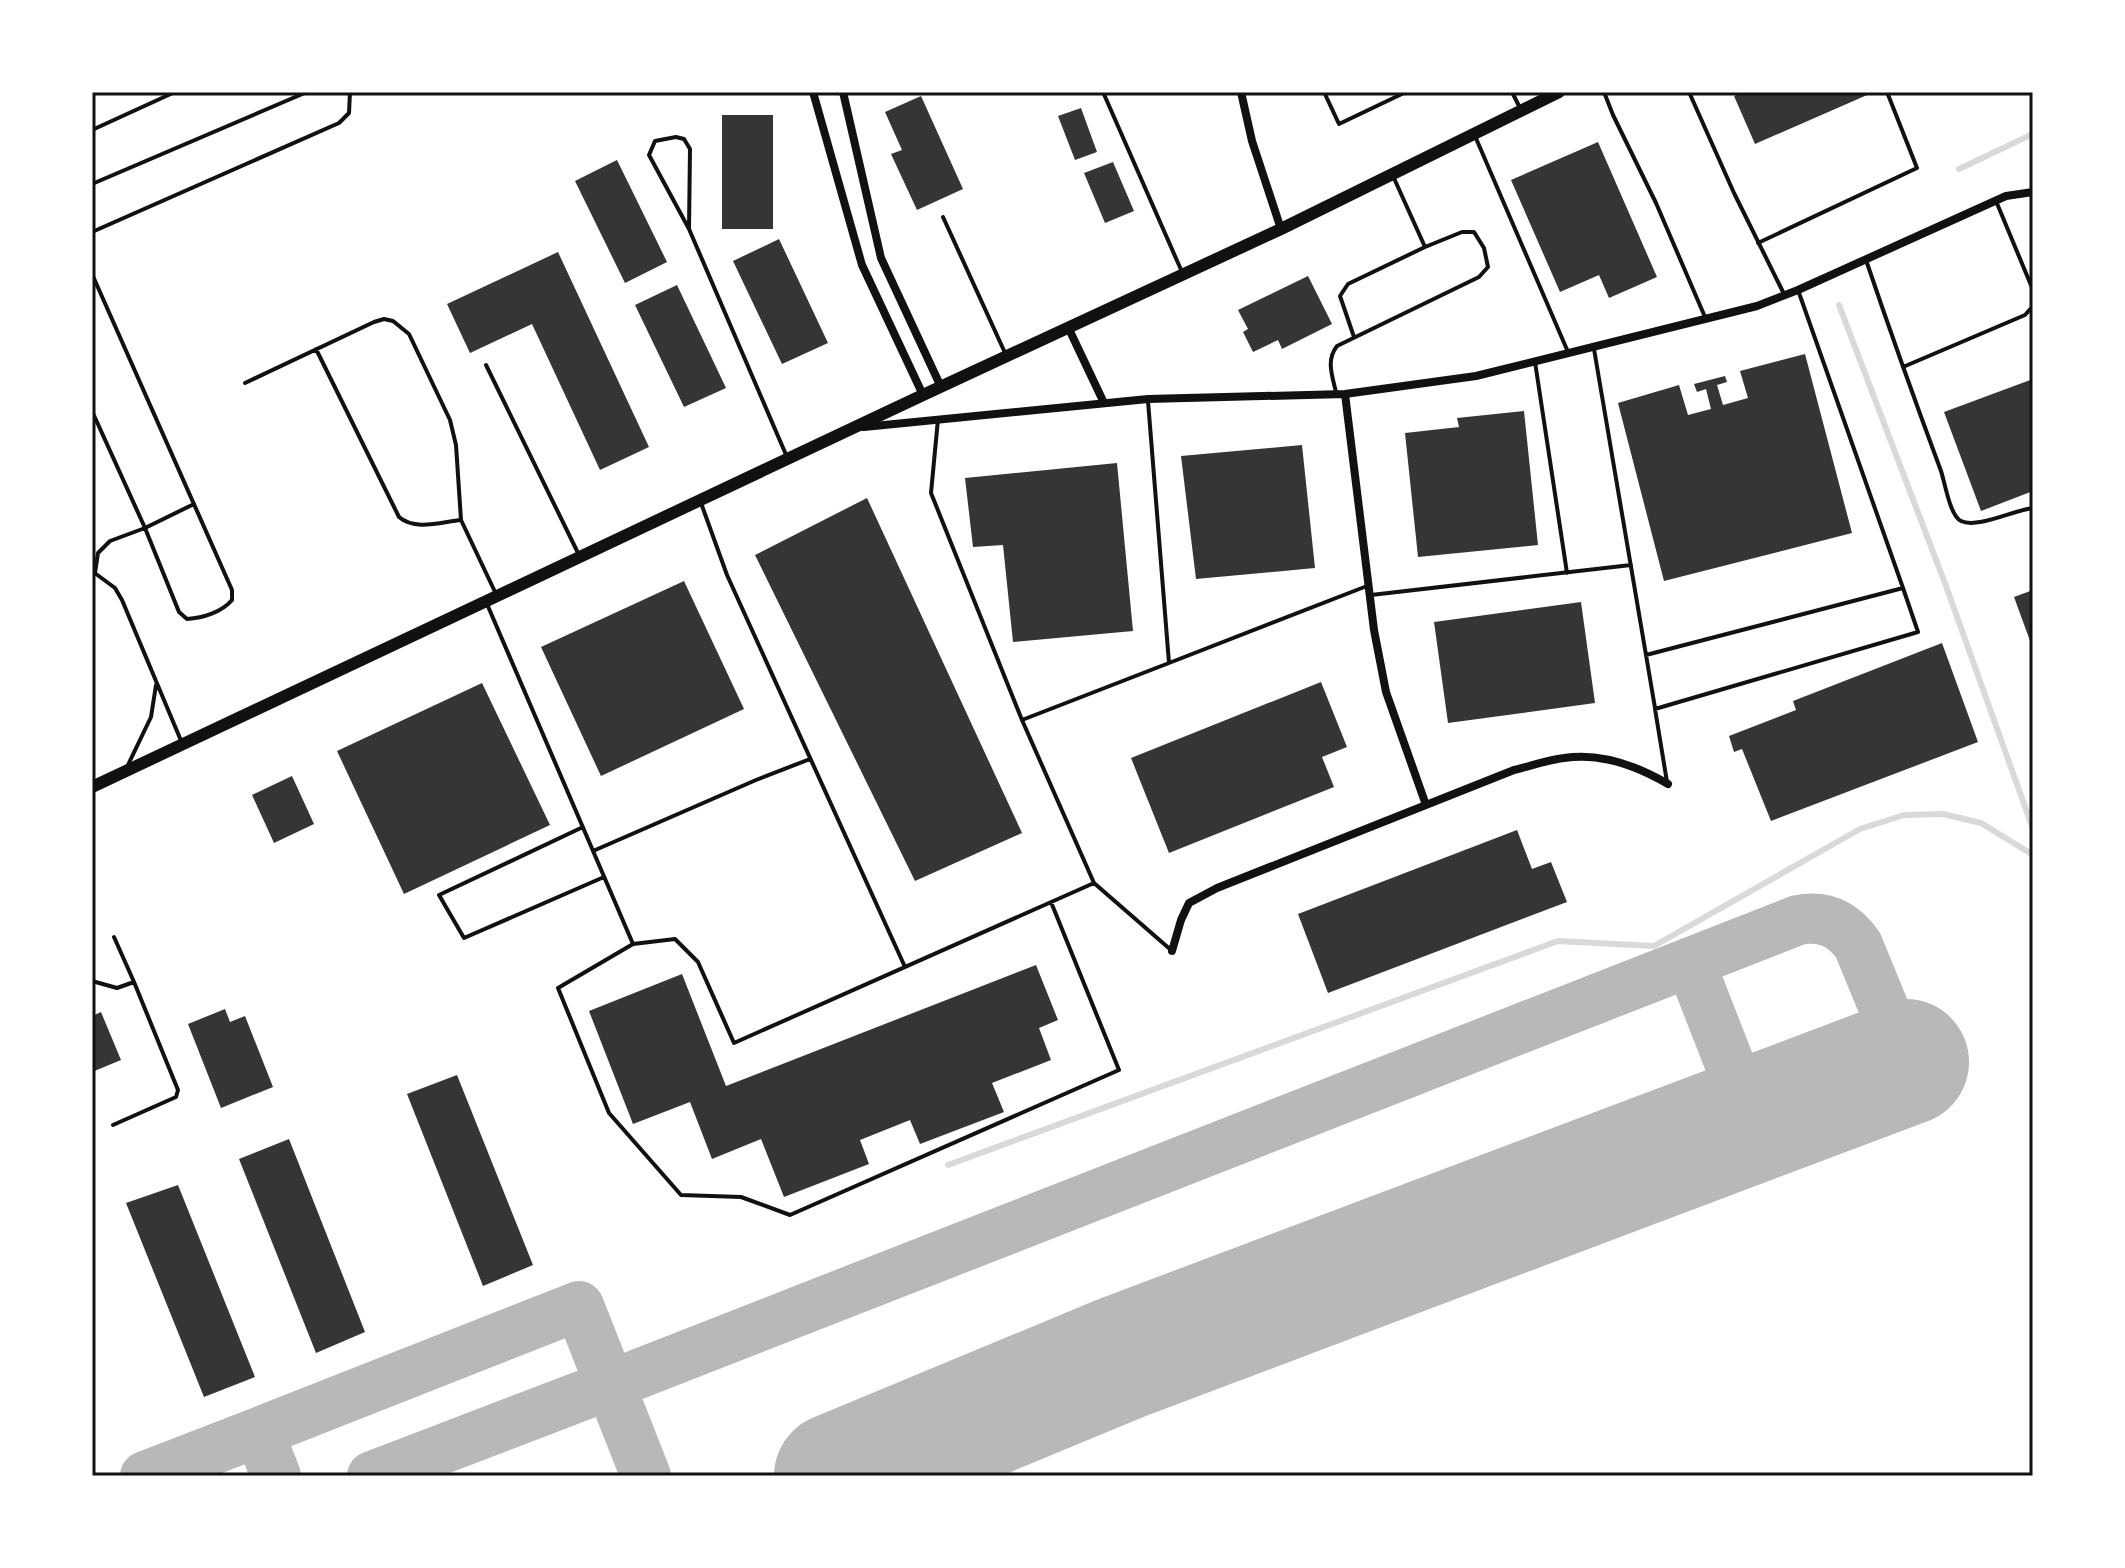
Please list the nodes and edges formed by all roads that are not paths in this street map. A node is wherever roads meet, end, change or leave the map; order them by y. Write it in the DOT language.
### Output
graph roads {
  1 [pos="175,92"];
  2 [pos="307,92"];
  3 [pos="350,92"];
  4 [pos="813,92"];
  5 [pos="843,92"];
  6 [pos="1103,92"];
  7 [pos="1241,92"];
  8 [pos="1324,92"];
  9 [pos="1406,92"];
  10 [pos="1512,92"];
  11 [pos="1559,92"];
  12 [pos="1604,92"];
  13 [pos="1689,92"];
  14 [pos="1887,92"];
  15 [pos="1521,110"];
  16 [pos="92,130"];
  17 [pos="1474,134"];
  18 [pos="1392,174"];
  19 [pos="92,184"];
  20 [pos="2033,192"];
  21 [pos="1996,201"];
  22 [pos="943,217"];
  23 [pos="689,229"];
  24 [pos="1281,229"];
  25 [pos="92,232"];
  26 [pos="1758,243"];
  27 [pos="1425,247"];
  28 [pos="1866,260"];
  29 [pos="92,274"];
  30 [pos="1183,274"];
  31 [pos="1798,290"];
  32 [pos="2033,290"];
  33 [pos="1785,296"];
  34 [pos="1706,319"];
  35 [pos="1068,327"];
  36 [pos="1354,337"];
  37 [pos="1594,347"];
  38 [pos="316,349"];
  39 [pos="1568,353"];
  40 [pos="1007,357"];
  41 [pos="1535,362"];
  42 [pos="486,365"];
  43 [pos="1903,367"];
  44 [pos="245,383"];
  45 [pos="941,387"];
  46 [pos="1340,394"];
  47 [pos="923,395"];
  48 [pos="1148,399"];
  49 [pos="1104,403"];
  50 [pos="92,411"];
  51 [pos="938,419"];
  52 [pos="855,427"];
  53 [pos="788,459"];
  54 [pos="701,500"];
  55 [pos="194,504"];
  56 [pos="2033,508"];
  57 [pos="461,520"];
  58 [pos="145,528"];
  59 [pos="92,545"];
  60 [pos="98,553"];
  61 [pos="580,557"];
  62 [pos="1631,565"];
  63 [pos="93,572"];
  64 [pos="1567,573"];
  65 [pos="1369,585"];
  66 [pos="1903,588"];
  67 [pos="1370,595"];
  68 [pos="492,599"];
  69 [pos="1646,655"];
  70 [pos="1169,663"];
  71 [pos="157,683"];
  72 [pos="1655,709"];
  73 [pos="1022,720"];
  74 [pos="183,745"];
  75 [pos="810,759"];
  76 [pos="124,772"];
  77 [pos="1668,784"];
  78 [pos="92,787"];
  79 [pos="1426,805"];
  80 [pos="583,827"];
  81 [pos="593,851"];
  82 [pos="605,877"];
  83 [pos="1094,883"];
  84 [pos="1051,902"];
  85 [pos="114,937"];
  86 [pos="633,944"];
  87 [pos="1172,951"];
  88 [pos="905,967"];
  89 [pos="92,981"];
  90 [pos="134,982"];
  91 [pos="113,1125"];
  1 -- 16 [label="lane"];
  2 -- 19 [label="lane"];
  3 -- 25 [label="lane"];
  4 -- 47 [label="street"];
  5 -- 45 [label="street"];
  6 -- 30 [label="lane"];
  7 -- 24 [label="street"];
  8 -- 9 [label="lane"];
  10 -- 15 [label="lane"];
  11 -- 15 [label="main road"];
  12 -- 34 [label="lane"];
  13 -- 26 [label="lane"];
  14 -- 26 [label="lane"];
  15 -- 17 [label="main road"];
  17 -- 18 [label="main road"];
  17 -- 39 [label="lane"];
  18 -- 24 [label="main road"];
  18 -- 27 [label="lane"];
  20 -- 21 [label="street"];
  21 -- 28 [label="street"];
  21 -- 32 [label="lane"];
  22 -- 40 [label="lane"];
  23 -- 23 [label="lane"];
  23 -- 53 [label="lane"];
  24 -- 30 [label="main road"];
  26 -- 33 [label="lane"];
  27 -- 36 [label="lane"];
  27 -- 36 [label="lane"];
  28 -- 31 [label="street"];
  28 -- 43 [label="lane"];
  29 -- 55 [label="lane"];
  30 -- 35 [label="main road"];
  31 -- 33 [label="street"];
  31 -- 66 [label="lane"];
  32 -- 43 [label="lane"];
  33 -- 34 [label="street"];
  34 -- 37 [label="street"];
  35 -- 40 [label="main road"];
  35 -- 49 [label="street"];
  36 -- 46 [label="lane"];
  37 -- 39 [label="street"];
  37 -- 62 [label="lane"];
  38 -- 44 [label="lane"];
  38 -- 57 [label="lane"];
  38 -- 57 [label="lane"];
  39 -- 41 [label="street"];
  40 -- 45 [label="main road"];
  41 -- 46 [label="street"];
  41 -- 64 [label="lane"];
  42 -- 61 [label="lane"];
  43 -- 56 [label="lane"];
  45 -- 47 [label="main road"];
  46 -- 48 [label="street"];
  46 -- 65 [label="street"];
  47 -- 52 [label="main road"];
  48 -- 49 [label="street"];
  48 -- 70 [label="lane"];
  49 -- 51 [label="street"];
  50 -- 58 [label="lane"];
  51 -- 52 [label="street"];
  51 -- 73 [label="lane"];
  52 -- 53 [label="main road"];
  53 -- 54 [label="main road"];
  54 -- 61 [label="main road"];
  54 -- 75 [label="lane"];
  55 -- 58 [label="lane"];
  55 -- 58 [label="lane"];
  57 -- 68 [label="lane"];
  58 -- 60 [label="lane"];
  59 -- 60 [label="lane"];
  60 -- 63 [label="lane"];
  61 -- 68 [label="main road"];
  62 -- 64 [label="lane"];
  62 -- 69 [label="lane"];
  63 -- 71 [label="lane"];
  64 -- 67 [label="lane"];
  65 -- 67 [label="street"];
  65 -- 70 [label="lane"];
  66 -- 69 [label="lane"];
  66 -- 72 [label="lane"];
  67 -- 79 [label="street"];
  68 -- 74 [label="main road"];
  68 -- 80 [label="lane"];
  69 -- 72 [label="lane"];
  70 -- 73 [label="lane"];
  71 -- 74 [label="lane"];
  71 -- 76 [label="lane"];
  72 -- 77 [label="lane"];
  73 -- 83 [label="lane"];
  74 -- 76 [label="main road"];
  75 -- 81 [label="lane"];
  75 -- 88 [label="lane"];
  76 -- 78 [label="main road"];
  77 -- 79 [label="street"];
  79 -- 87 [label="street"];
  80 -- 81 [label="lane"];
  80 -- 82 [label="lane"];
  81 -- 82 [label="lane"];
  82 -- 86 [label="lane"];
  83 -- 84 [label="lane"];
  83 -- 87 [label="lane"];
  84 -- 86 [label="lane"];
  84 -- 88 [label="lane"];
  85 -- 90 [label="lane"];
  86 -- 88 [label="lane"];
  89 -- 90 [label="lane"];
  90 -- 91 [label="lane"];
}
